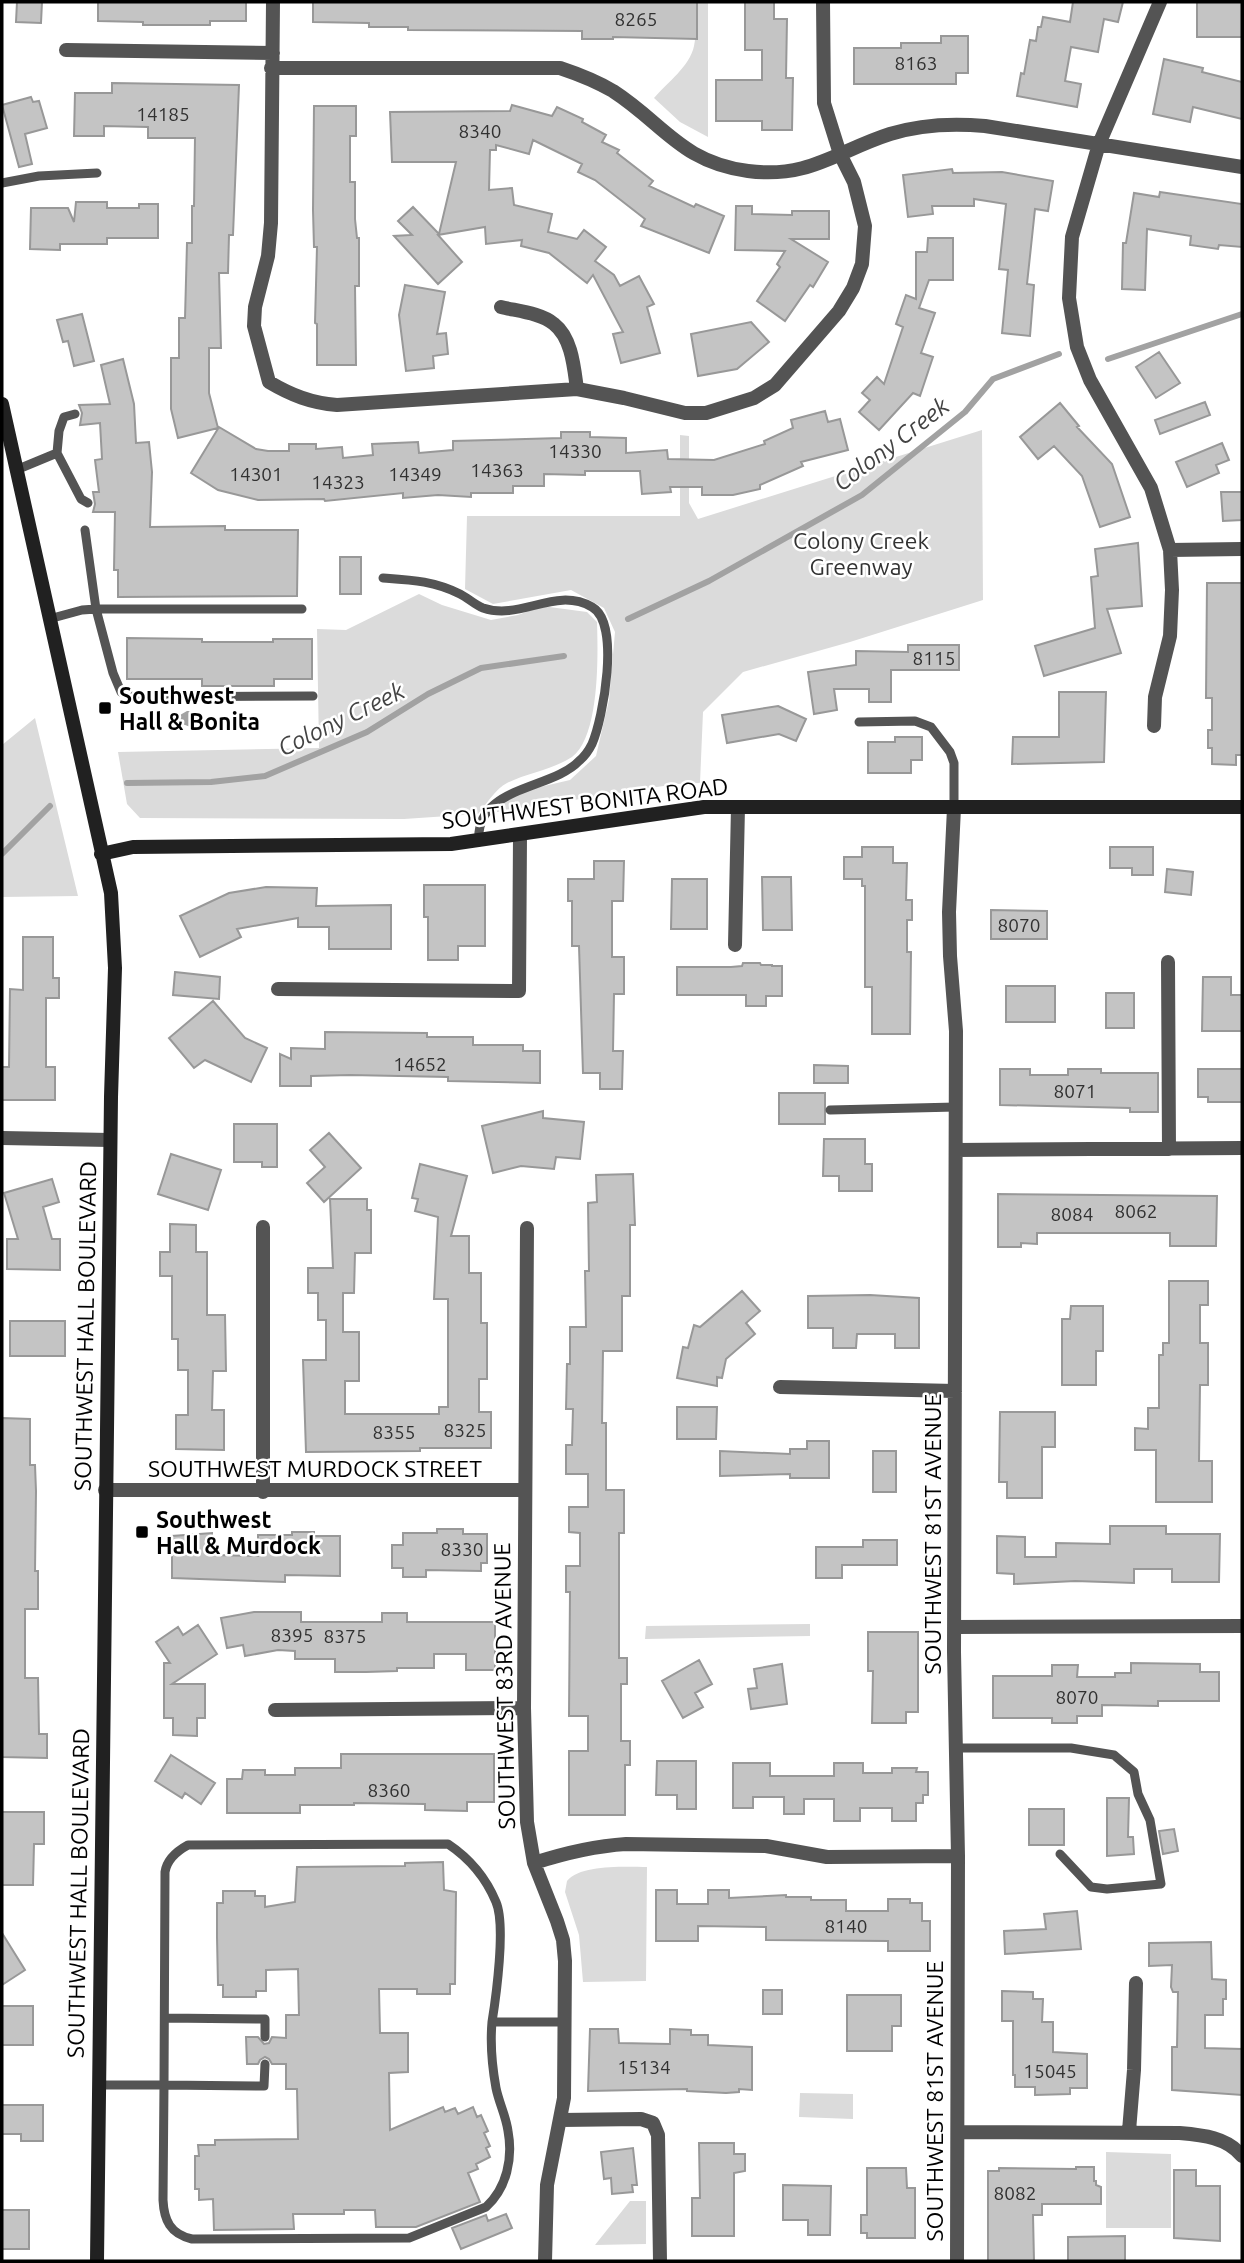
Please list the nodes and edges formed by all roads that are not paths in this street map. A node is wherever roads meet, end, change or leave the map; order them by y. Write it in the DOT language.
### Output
graph roads {
  1 [pos="273,2"];
  2 [pos="823,2"];
  3 [pos="1160,2"];
  4 [pos="66,50"];
  5 [pos="272,61"];
  6 [pos="1099,144"];
  7 [pos="840,154"];
  8 [pos="1242,167"];
  9 [pos="97,173"];
  10 [pos="2,183"];
  11 [pos="501,307"];
  12 [pos="577,389"];
  13 [pos="2,404"];
  14 [pos="75,414"];
  15 [pos="57,453"];
  16 [pos="16,470"];
  17 [pos="88,503"];
  18 [pos="85,530"];
  19 [pos="1242,549"];
  20 [pos="1170,550"];
  21 [pos="383,578"];
  22 [pos="96,609"];
  23 [pos="302,609"];
  24 [pos="49,619"];
  25 [pos="313,696"];
  26 [pos="859,722"];
  27 [pos="1154,726"];
  28 [pos="738,807"];
  29 [pos="1242,807"];
  30 [pos="954,808"];
  31 [pos="520,836"];
  32 [pos="479,842"];
  33 [pos="101,854"];
  34 [pos="735,945"];
  35 [pos="1168,962"];
  36 [pos="278,989"];
  37 [pos="956,1107"];
  38 [pos="830,1110"];
  39 [pos="2,1138"];
  40 [pos="110,1140"];
  41 [pos="1242,1148"];
  42 [pos="1169,1149"];
  43 [pos="956,1150"];
  44 [pos="1242,1158"];
  45 [pos="262,1227"];
  46 [pos="527,1228"];
  47 [pos="779,1387"];
  48 [pos="955,1391"];
  49 [pos="105,1490"];
  50 [pos="524,1490"];
  51 [pos="262,1492"];
  52 [pos="1242,1626"];
  53 [pos="954,1627"];
  54 [pos="524,1708"];
  55 [pos="275,1710"];
  56 [pos="956,1748"];
  57 [pos="1060,1854"];
  58 [pos="958,1856"];
  59 [pos="534,1863"];
  60 [pos="1136,1983"];
  61 [pos="165,2018"];
  62 [pos="492,2022"];
  63 [pos="565,2022"];
  64 [pos="265,2037"];
  65 [pos="265,2064"];
  66 [pos="99,2085"];
  67 [pos="164,2085"];
  68 [pos="561,2120"];
  69 [pos="958,2132"];
  70 [pos="1129,2132"];
  71 [pos="1242,2156"];
  72 [pos="97,2261"];
  73 [pos="545,2261"];
  74 [pos="660,2261"];
  75 [pos="957,2261"];
  1 -- 5 [label="street"];
  2 -- 7 [label="street"];
  3 -- 6 [label="street"];
  4 -- 5 [label="street"];
  5 -- 7 [label="street"];
  5 -- 12 [label="street"];
  6 -- 7 [label="street"];
  6 -- 8 [label="street"];
  6 -- 20 [label="street"];
  7 -- 12 [label="street"];
  9 -- 10 [label="lane"];
  11 -- 12 [label="street"];
  13 -- 16 [label="main road, SOUTHWEST HALL BOULEVARD"];
  14 -- 15 [label="lane"];
  15 -- 16 [label="lane"];
  15 -- 17 [label="lane"];
  16 -- 24 [label="main road, SOUTHWEST HALL BOULEVARD"];
  18 -- 22 [label="lane"];
  19 -- 20 [label="street"];
  20 -- 27 [label="street"];
  21 -- 32 [label="lane"];
  22 -- 23 [label="lane"];
  22 -- 24 [label="lane"];
  22 -- 25 [label="lane"];
  24 -- 33 [label="main road, SOUTHWEST HALL BOULEVARD"];
  26 -- 30 [label="lane"];
  28 -- 30 [label="main road, SOUTHWEST BONITA ROAD"];
  28 -- 31 [label="main road, SOUTHWEST BONITA ROAD"];
  28 -- 34 [label="street"];
  29 -- 30 [label="main road, SOUTHWEST BONITA ROAD"];
  30 -- 37 [label="street, SOUTHWEST 81ST AVENUE"];
  31 -- 32 [label="main road, SOUTHWEST BONITA ROAD"];
  31 -- 36 [label="street"];
  32 -- 33 [label="main road, SOUTHWEST BONITA ROAD"];
  33 -- 40 [label="main road, SOUTHWEST HALL BOULEVARD"];
  35 -- 42 [label="street"];
  37 -- 38 [label="lane"];
  37 -- 43 [label="street, SOUTHWEST 81ST AVENUE"];
  39 -- 40 [label="street"];
  40 -- 49 [label="main road, SOUTHWEST HALL BOULEVARD"];
  41 -- 42 [label="street"];
  41 -- 44 [label="street"];
  42 -- 43 [label="street"];
  43 -- 48 [label="street, SOUTHWEST 81ST AVENUE"];
  45 -- 51 [label="street"];
  46 -- 50 [label="street, SOUTHWEST 83RD AVENUE"];
  47 -- 48 [label="street"];
  48 -- 53 [label="street, SOUTHWEST 81ST AVENUE"];
  49 -- 51 [label="street, SOUTHWEST MURDOCK STREET"];
  49 -- 66 [label="main road, SOUTHWEST HALL BOULEVARD"];
  50 -- 51 [label="street, SOUTHWEST MURDOCK STREET"];
  50 -- 54 [label="street, SOUTHWEST 83RD AVENUE"];
  52 -- 53 [label="street"];
  53 -- 56 [label="street, SOUTHWEST 81ST AVENUE"];
  54 -- 55 [label="street"];
  54 -- 59 [label="street, SOUTHWEST 83RD AVENUE"];
  56 -- 57 [label="lane"];
  56 -- 58 [label="street, SOUTHWEST 81ST AVENUE"];
  58 -- 59 [label="street"];
  58 -- 69 [label="street, SOUTHWEST 81ST AVENUE"];
  59 -- 63 [label="street, SOUTHWEST 83RD AVENUE"];
  60 -- 70 [label="street"];
  61 -- 62 [label="lane"];
  61 -- 64 [label="lane"];
  61 -- 67 [label="lane"];
  62 -- 63 [label="lane"];
  62 -- 67 [label="lane"];
  63 -- 68 [label="street, SOUTHWEST 83RD AVENUE"];
  65 -- 67 [label="lane"];
  66 -- 67 [label="lane"];
  66 -- 72 [label="main road, SOUTHWEST HALL BOULEVARD"];
  68 -- 73 [label="street, SOUTHWEST 83RD AVENUE"];
  68 -- 74 [label="street"];
  69 -- 70 [label="street"];
  69 -- 75 [label="street, SOUTHWEST 81ST AVENUE"];
  70 -- 71 [label="street"];
}
